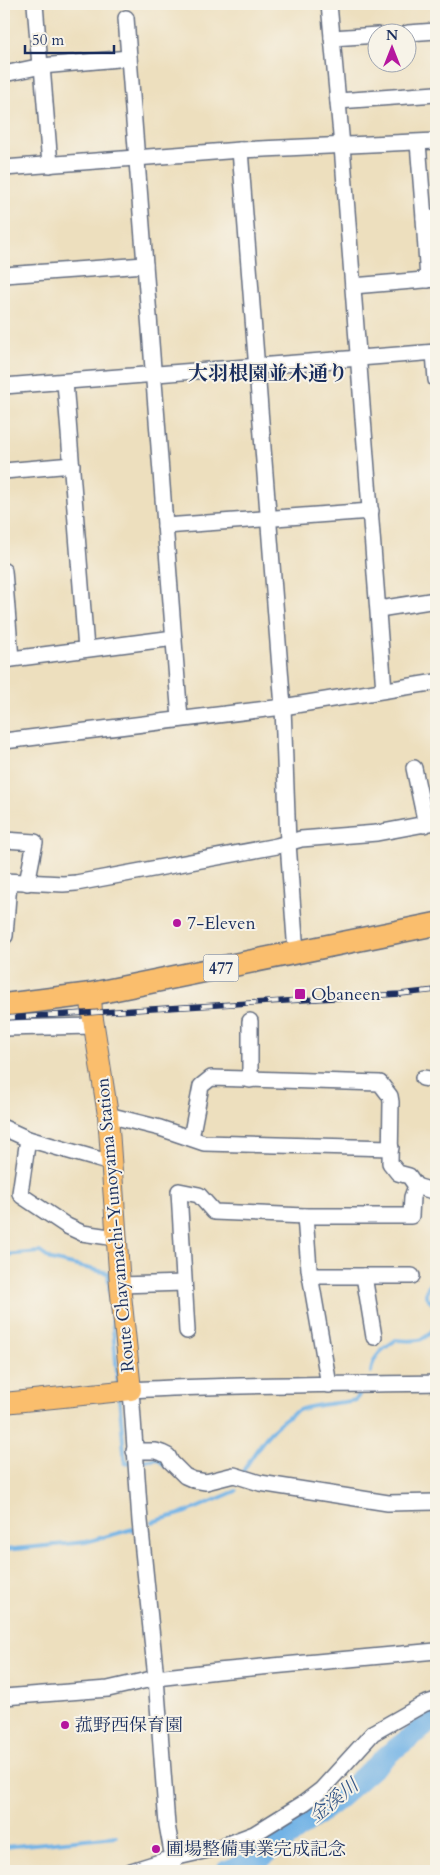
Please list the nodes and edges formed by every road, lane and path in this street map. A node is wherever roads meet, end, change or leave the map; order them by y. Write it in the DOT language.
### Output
graph roads {
  1 [pos="35,4"];
  2 [pos="329,4"];
  3 [pos="126,18"];
  4 [pos="436,31"];
  5 [pos="418,32"];
  6 [pos="368,36"];
  7 [pos="332,38"];
  8 [pos="129,58"];
  9 [pos="41,66"];
  10 [pos="4,74"];
  11 [pos="436,94"];
  12 [pos="338,101"];
  13 [pos="436,141"];
  14 [pos="418,143"];
  15 [pos="342,146"];
  16 [pos="240,150"];
  17 [pos="136,158"];
  18 [pos="50,164"];
  19 [pos="4,168"];
  20 [pos="430,217"];
  21 [pos="145,265"];
  22 [pos="4,275"];
  23 [pos="432,279"];
  24 [pos="353,286"];
  25 [pos="435,352"];
  26 [pos="359,359"];
  27 [pos="256,367"];
  28 [pos="153,375"];
  29 [pos="436,380"];
  30 [pos="66,382"];
  31 [pos="4,386"];
  32 [pos="72,465"];
  33 [pos="4,471"];
  34 [pos="371,511"];
  35 [pos="269,519"];
  36 [pos="165,526"];
  37 [pos="4,571"];
  38 [pos="5,599"];
  39 [pos="436,600"];
  40 [pos="379,609"];
  41 [pos="174,638"];
  42 [pos="86,649"];
  43 [pos="7,659"];
  44 [pos="436,682"];
  45 [pos="384,690"];
  46 [pos="283,707"];
  47 [pos="180,719"];
  48 [pos="4,741"];
  49 [pos="414,768"];
  50 [pos="430,823"];
  51 [pos="4,840"];
  52 [pos="288,843"];
  53 [pos="6,881"];
  54 [pos="27,882"];
  55 [pos="436,924"];
  56 [pos="5,936"];
  57 [pos="296,952"];
  58 [pos="91,994"];
  59 [pos="4,1005"];
  60 [pos="250,1021"];
  61 [pos="94,1026"];
  62 [pos="4,1028"];
  63 [pos="250,1080"];
  64 [pos="108,1115"];
  65 [pos="4,1128"];
  66 [pos="28,1138"];
  67 [pos="191,1138"];
  68 [pos="391,1148"];
  69 [pos="111,1163"];
  70 [pos="416,1186"];
  71 [pos="436,1192"];
  72 [pos="305,1216"];
  73 [pos="116,1238"];
  74 [pos="310,1276"];
  75 [pos="364,1276"];
  76 [pos="412,1276"];
  77 [pos="184,1282"];
  78 [pos="120,1285"];
  79 [pos="186,1331"];
  80 [pos="374,1337"];
  81 [pos="436,1383"];
  82 [pos="329,1386"];
  83 [pos="122,1391"];
  84 [pos="4,1403"];
  85 [pos="134,1452"];
  86 [pos="436,1502"];
  87 [pos="436,1651"];
  88 [pos="156,1678"];
  89 [pos="4,1696"];
  90 [pos="436,1700"];
  91 [pos="173,1866"];
  92 [pos="131,1871"];
  1 -- 9 [label="street"];
  2 -- 7 [label="street"];
  3 -- 8 [label="street"];
  4 -- 5 [label="street"];
  6 -- 7 [label="street"];
  7 -- 12 [label="street"];
  8 -- 9 [label="street"];
  8 -- 17 [label="street"];
  9 -- 10 [label="street"];
  9 -- 18 [label="street"];
  11 -- 12 [label="street"];
  12 -- 15 [label="street"];
  13 -- 14 [label="street"];
  14 -- 15 [label="street"];
  14 -- 20 [label="street"];
  15 -- 16 [label="street"];
  15 -- 24 [label="street"];
  16 -- 17 [label="street"];
  16 -- 27 [label="street"];
  17 -- 18 [label="street"];
  17 -- 21 [label="street"];
  18 -- 19 [label="street"];
  20 -- 23 [label="street"];
  21 -- 22 [label="street"];
  21 -- 28 [label="street"];
  23 -- 24 [label="street"];
  24 -- 26 [label="street"];
  25 -- 26 [label="street"];
  25 -- 29 [label="street"];
  26 -- 27 [label="street"];
  26 -- 34 [label="street"];
  27 -- 28 [label="street"];
  27 -- 35 [label="street"];
  28 -- 30 [label="street"];
  28 -- 36 [label="street"];
  30 -- 31 [label="street"];
  30 -- 32 [label="street"];
  32 -- 33 [label="street"];
  32 -- 42 [label="street"];
  34 -- 35 [label="street"];
  34 -- 40 [label="street"];
  35 -- 36 [label="street"];
  35 -- 46 [label="street"];
  36 -- 41 [label="street"];
  37 -- 38 [label="street"];
  38 -- 43 [label="street"];
  39 -- 40 [label="street"];
  40 -- 45 [label="street"];
  41 -- 42 [label="street"];
  41 -- 47 [label="street"];
  42 -- 43 [label="street"];
  44 -- 45 [label="street"];
  45 -- 46 [label="street"];
  46 -- 47 [label="street"];
  46 -- 52 [label="street"];
  47 -- 48 [label="street"];
  49 -- 50 [label="street"];
  50 -- 52 [label="street"];
  51 -- 54 [label="street"];
  52 -- 54 [label="street"];
  52 -- 57 [label="street"];
  53 -- 54 [label="street"];
  53 -- 56 [label="street"];
  55 -- 57 [label="highway, 477"];
  57 -- 58 [label="highway, 477"];
  58 -- 59 [label="highway, 477"];
  58 -- 61 [label="main road, Route Chayamachi-Yunoyama Station"];
  60 -- 63 [label="street"];
  61 -- 62 [label="street"];
  61 -- 64 [label="main road, Route Chayamachi-Yunoyama Station"];
  63 -- 67 [label="street"];
  63 -- 68 [label="street"];
  64 -- 67 [label="street"];
  64 -- 69 [label="main road, Route Chayamachi-Yunoyama Station"];
  65 -- 66 [label="street"];
  66 -- 69 [label="street"];
  66 -- 73 [label="street"];
  67 -- 68 [label="street"];
  68 -- 70 [label="street"];
  69 -- 73 [label="main road, Route Chayamachi-Yunoyama Station"];
  70 -- 71 [label="street"];
  70 -- 72 [label="street"];
  72 -- 74 [label="street"];
  72 -- 77 [label="street"];
  73 -- 78 [label="main road, Route Chayamachi-Yunoyama Station"];
  74 -- 75 [label="street"];
  74 -- 82 [label="street"];
  75 -- 76 [label="street"];
  75 -- 80 [label="street"];
  77 -- 78 [label="street"];
  77 -- 79 [label="street"];
  78 -- 83 [label="main road, Route Chayamachi-Yunoyama Station"];
  81 -- 82 [label="street"];
  82 -- 83 [label="street"];
  83 -- 84 [label="main road, Route Chayamachi-Yunoyama Station"];
  83 -- 85 [label="street"];
  85 -- 86 [label="street"];
  85 -- 88 [label="street"];
  87 -- 88 [label="street"];
  88 -- 89 [label="street"];
  88 -- 91 [label="street"];
  90 -- 91 [label="street"];
  91 -- 92 [label="street"];
}
